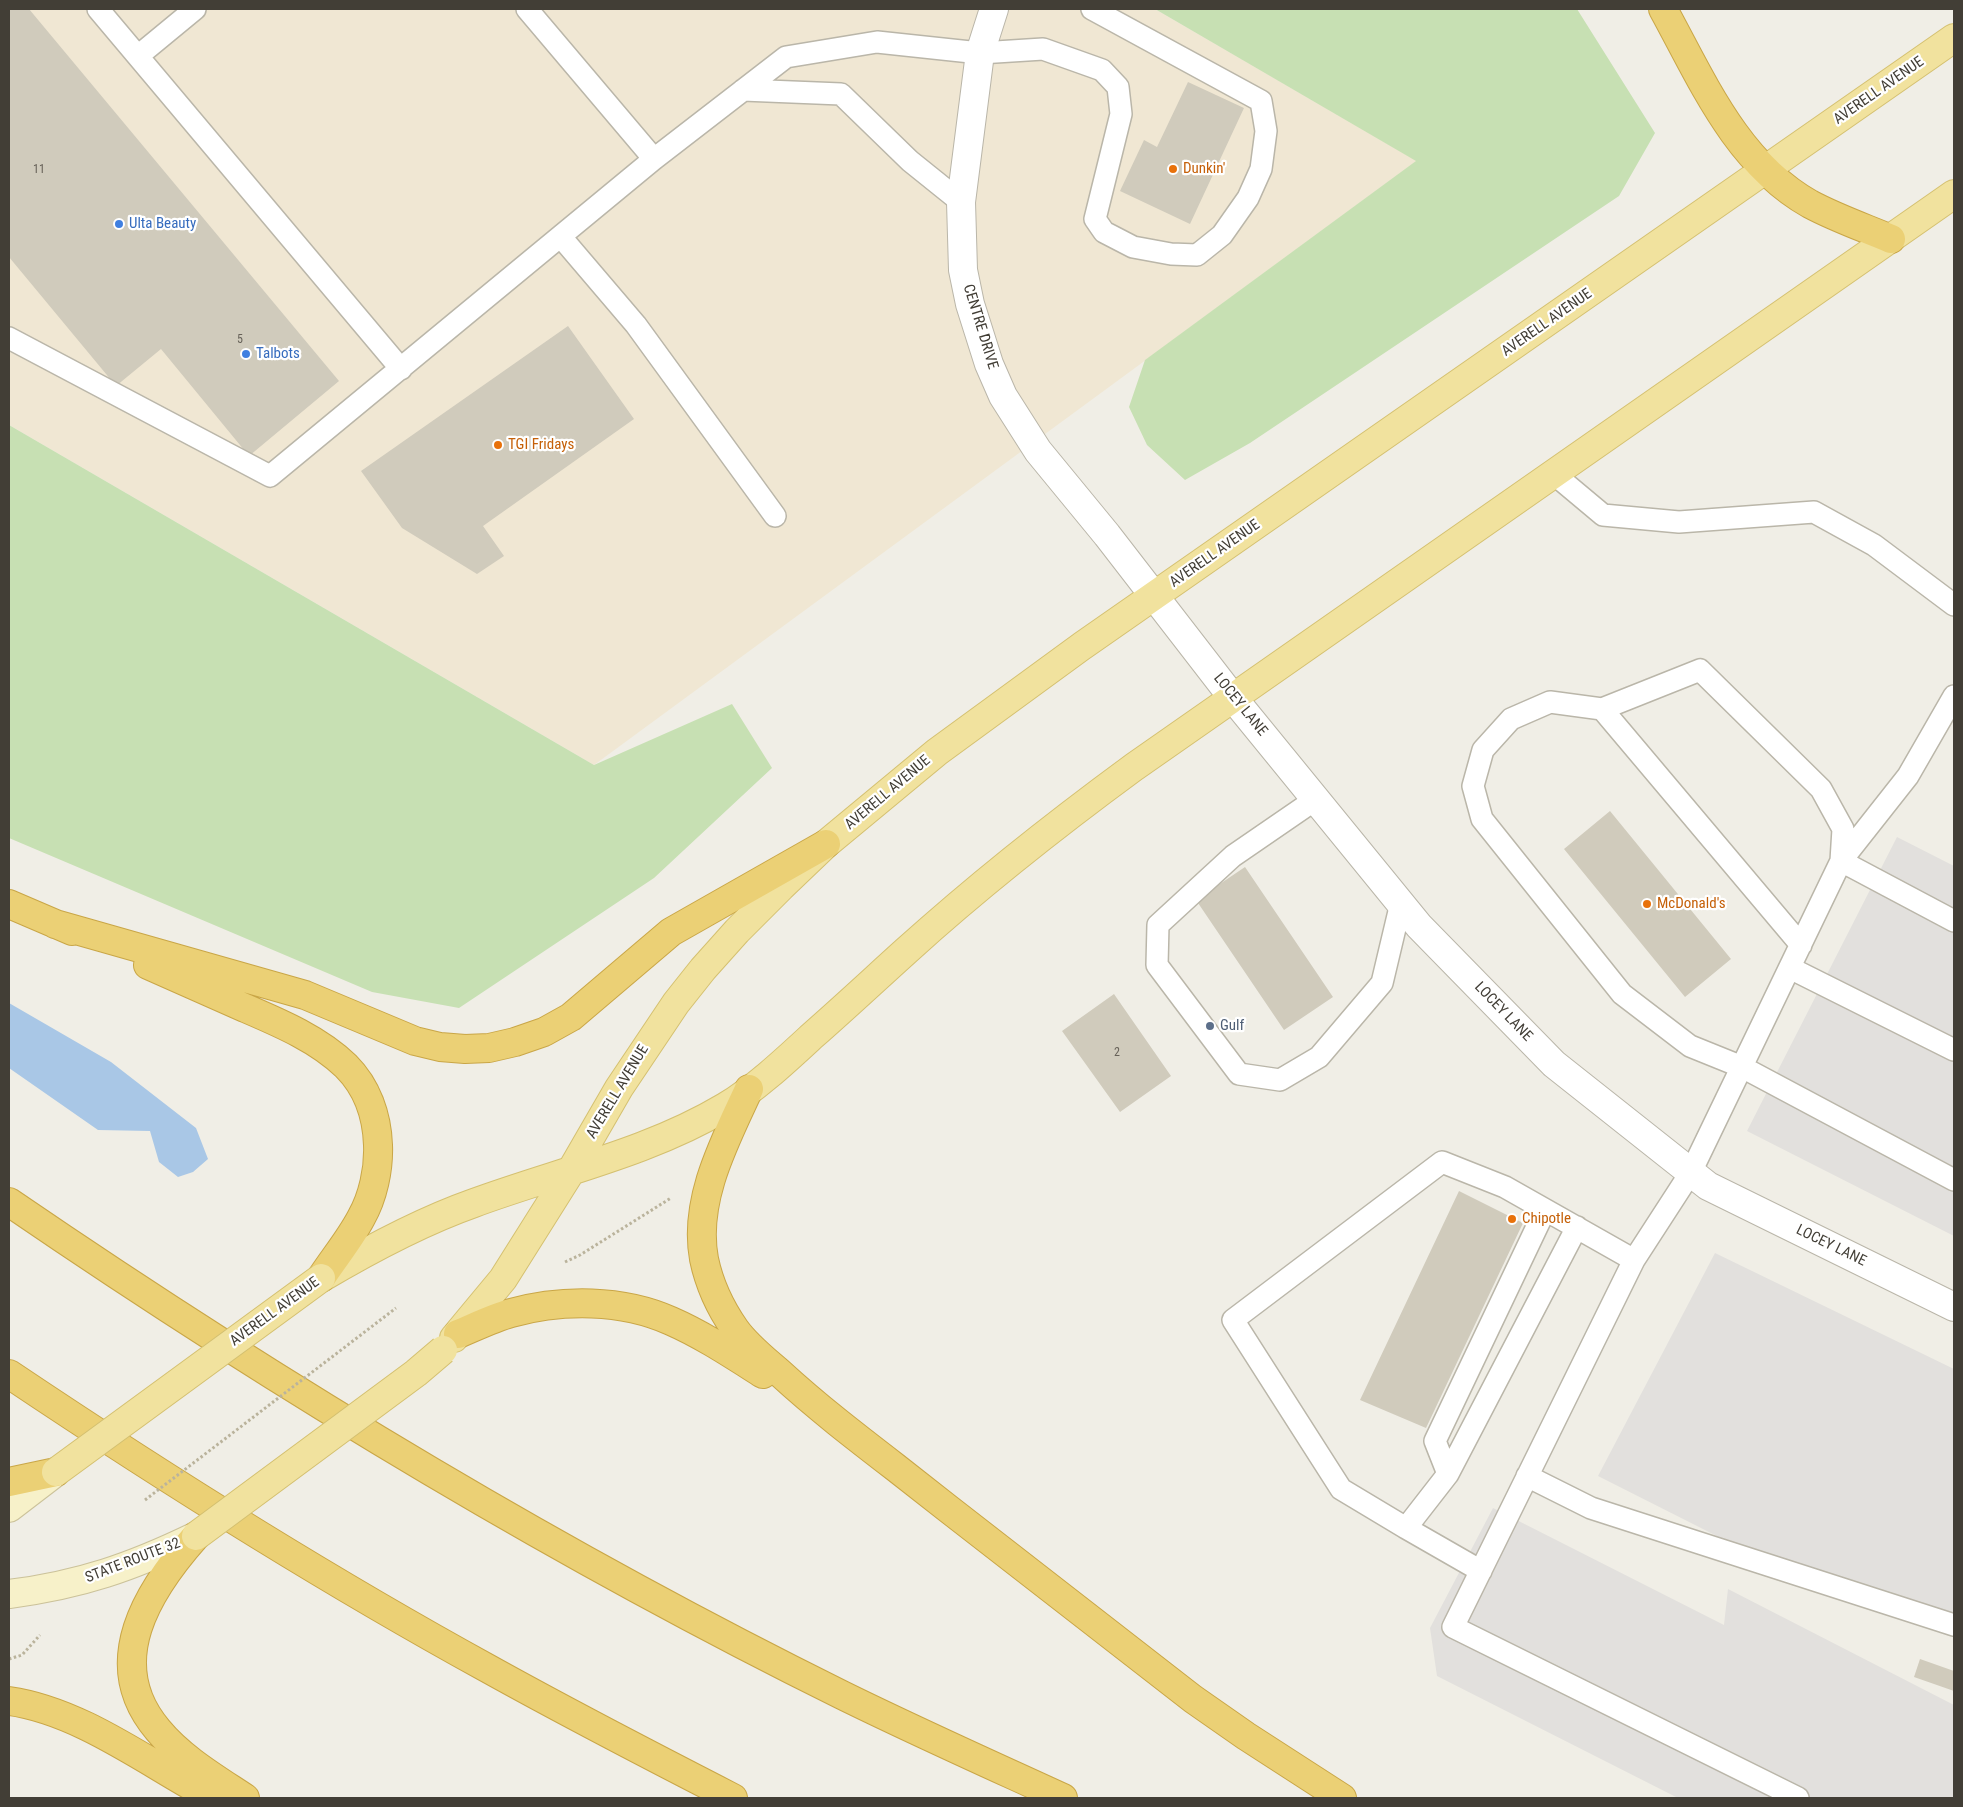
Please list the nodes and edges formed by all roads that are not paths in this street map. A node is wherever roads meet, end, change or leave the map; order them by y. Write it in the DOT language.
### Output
graph roads {
  1 [pos="98,9"];
  2 [pos="195,9"];
  3 [pos="527,9"];
  4 [pos="994,9"];
  5 [pos="1092,9"];
  6 [pos="1663,9"];
  7 [pos="1954,38"];
  8 [pos="980,53"];
  9 [pos="138,56"];
  10 [pos="743,90"];
  11 [pos="654,160"];
  12 [pos="1766,171"];
  13 [pos="1954,194"];
  14 [pos="961,202"];
  15 [pos="560,237"];
  16 [pos="1891,239"];
  17 [pos="9,338"];
  18 [pos="401,369"];
  19 [pos="1554,474"];
  20 [pos="774,516"];
  21 [pos="1154,597"];
  22 [pos="1954,605"];
  23 [pos="1954,696"];
  24 [pos="1233,698"];
  25 [pos="1602,709"];
  26 [pos="1316,798"];
  27 [pos="826,844"];
  28 [pos="1841,861"];
  29 [pos="1401,903"];
  30 [pos="9,904"];
  31 [pos="1954,921"];
  32 [pos="55,924"];
  33 [pos="1801,945"];
  34 [pos="1790,968"];
  35 [pos="1954,1050"];
  36 [pos="1742,1067"];
  37 [pos="748,1089"];
  38 [pos="571,1171"];
  39 [pos="1691,1172"];
  40 [pos="1954,1180"];
  41 [pos="9,1202"];
  42 [pos="1545,1210"];
  43 [pos="1576,1227"];
  44 [pos="1634,1260"];
  45 [pos="321,1278"];
  46 [pos="1954,1307"];
  47 [pos="450,1342"];
  48 [pos="9,1374"];
  49 [pos="816,1406"];
  50 [pos="56,1472"];
  51 [pos="1448,1474"];
  52 [pos="1527,1476"];
  53 [pos="10,1498"];
  54 [pos="1406,1528"];
  55 [pos="196,1536"];
  56 [pos="1481,1571"];
  57 [pos="9,1594"];
  58 [pos="1954,1625"];
  59 [pos="9,1701"];
  60 [pos="213,1798"];
  61 [pos="245,1798"];
  62 [pos="733,1798"];
  63 [pos="1063,1798"];
  64 [pos="1342,1798"];
  65 [pos="1798,1798"];
  1 -- 9 [label="lane"];
  2 -- 9 [label="lane"];
  3 -- 11 [label="lane"];
  4 -- 8 [label="street, CENTRE DRIVE"];
  5 -- 8 [label="lane"];
  6 -- 12 [label="highway"];
  7 -- 12 [label="main road, AVERELL AVENUE"];
  8 -- 10 [label="lane"];
  8 -- 14 [label="street, CENTRE DRIVE"];
  9 -- 18 [label="lane"];
  10 -- 11 [label="lane"];
  10 -- 14 [label="lane"];
  11 -- 15 [label="lane"];
  12 -- 16 [label="highway"];
  12 -- 21 [label="main road, AVERELL AVENUE"];
  13 -- 16 [label="main road, AVERELL AVENUE"];
  14 -- 21 [label="street, CENTRE DRIVE"];
  15 -- 18 [label="lane"];
  15 -- 20 [label="lane"];
  16 -- 19 [label="main road, AVERELL AVENUE"];
  17 -- 18 [label="lane"];
  19 -- 22 [label="lane"];
  19 -- 24 [label="main road, AVERELL AVENUE"];
  21 -- 24 [label="street, LOCEY LANE"];
  21 -- 27 [label="main road, AVERELL AVENUE"];
  23 -- 28 [label="lane"];
  24 -- 26 [label="street, LOCEY LANE"];
  24 -- 37 [label="main road, AVERELL AVENUE"];
  25 -- 28 [label="lane"];
  25 -- 33 [label="lane"];
  25 -- 36 [label="lane"];
  26 -- 29 [label="street, LOCEY LANE"];
  26 -- 29 [label="lane"];
  27 -- 32 [label="highway"];
  27 -- 38 [label="main road, AVERELL AVENUE"];
  28 -- 31 [label="lane"];
  28 -- 33 [label="lane"];
  29 -- 39 [label="street, LOCEY LANE"];
  30 -- 32 [label="highway"];
  32 -- 45 [label="highway"];
  33 -- 34 [label="lane"];
  34 -- 35 [label="lane"];
  34 -- 36 [label="lane"];
  36 -- 39 [label="lane"];
  36 -- 40 [label="lane"];
  37 -- 38 [label="main road, AVERELL AVENUE"];
  37 -- 49 [label="highway"];
  38 -- 45 [label="main road, AVERELL AVENUE"];
  38 -- 47 [label="main road, AVERELL AVENUE"];
  39 -- 44 [label="lane"];
  39 -- 46 [label="street, LOCEY LANE"];
  41 -- 63 [label="highway"];
  42 -- 43 [label="lane"];
  42 -- 51 [label="lane"];
  42 -- 54 [label="lane"];
  43 -- 44 [label="lane"];
  43 -- 51 [label="lane"];
  44 -- 52 [label="lane"];
  45 -- 50 [label="main road, AVERELL AVENUE, bridge"];
  47 -- 49 [label="highway"];
  47 -- 55 [label="main road, AVERELL AVENUE, bridge"];
  48 -- 62 [label="highway"];
  49 -- 64 [label="highway"];
  50 -- 53 [label="highway"];
  51 -- 54 [label="lane"];
  52 -- 56 [label="lane"];
  52 -- 58 [label="lane"];
  54 -- 56 [label="lane"];
  55 -- 57 [label="main road, STATE ROUTE 32"];
  55 -- 61 [label="highway"];
  56 -- 65 [label="lane"];
  59 -- 60 [label="highway"];
}
